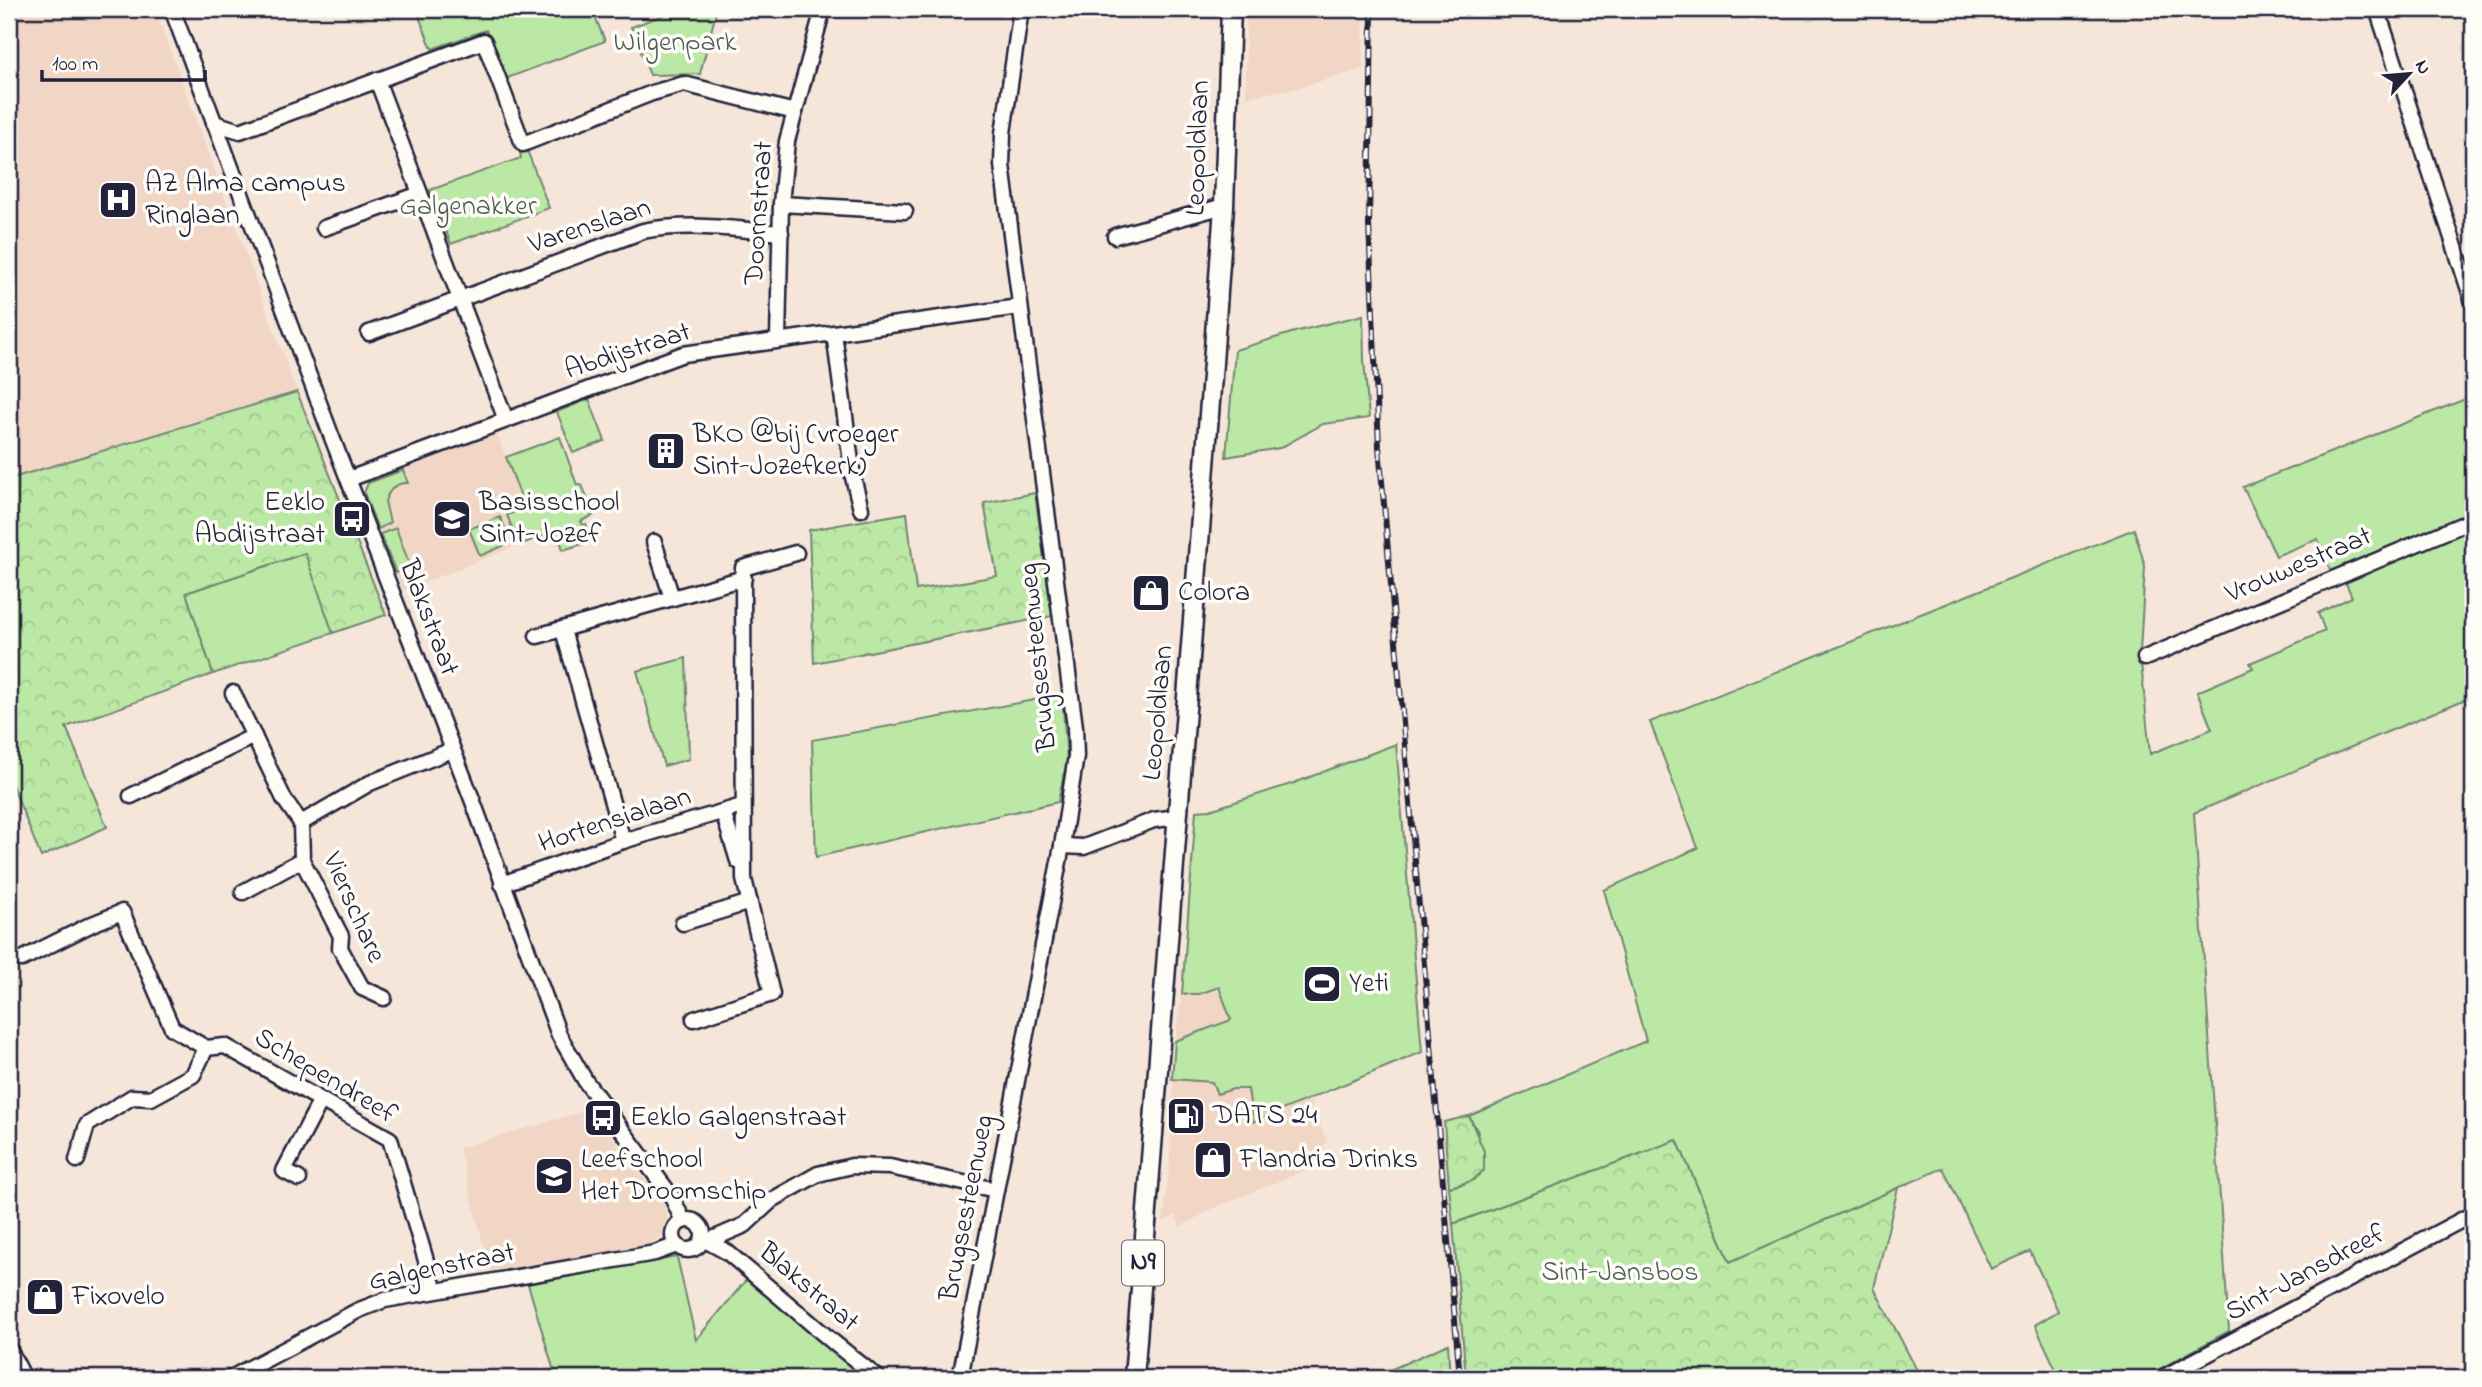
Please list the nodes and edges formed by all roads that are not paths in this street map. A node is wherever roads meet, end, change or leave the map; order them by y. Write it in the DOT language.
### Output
graph roads {
  1 [pos="172,9"];
  2 [pos="823,9"];
  3 [pos="1021,9"];
  4 [pos="1231,9"];
  5 [pos="2377,9"];
  6 [pos="377,80"];
  7 [pos="795,112"];
  8 [pos="214,123"];
  9 [pos="240,131"];
  10 [pos="225,152"];
  11 [pos="420,194"];
  12 [pos="781,204"];
  13 [pos="1224,206"];
  14 [pos="905,211"];
  15 [pos="324,228"];
  16 [pos="781,233"];
  17 [pos="1115,236"];
  18 [pos="460,298"];
  19 [pos="2473,302"];
  20 [pos="1019,307"];
  21 [pos="369,333"];
  22 [pos="834,333"];
  23 [pos="778,340"];
  24 [pos="506,420"];
  25 [pos="349,480"];
  26 [pos="862,509"];
  27 [pos="2473,520"];
  28 [pos="654,542"];
  29 [pos="796,553"];
  30 [pos="744,578"];
  31 [pos="672,598"];
  32 [pos="563,630"];
  33 [pos="537,636"];
  34 [pos="2145,658"];
  35 [pos="233,693"];
  36 [pos="254,736"];
  37 [pos="452,750"];
  38 [pos="131,796"];
  39 [pos="743,806"];
  40 [pos="723,812"];
  41 [pos="1177,817"];
  42 [pos="300,823"];
  43 [pos="623,841"];
  44 [pos="1062,846"];
  45 [pos="302,860"];
  46 [pos="744,879"];
  47 [pos="502,884"];
  48 [pos="243,892"];
  49 [pos="750,902"];
  50 [pos="683,923"];
  51 [pos="22,959"];
  52 [pos="384,999"];
  53 [pos="694,1019"];
  54 [pos="206,1048"];
  55 [pos="321,1100"];
  56 [pos="77,1160"];
  57 [pos="299,1180"];
  58 [pos="996,1190"];
  59 [pos="2473,1214"];
  60 [pos="683,1221"];
  61 [pos="705,1240"];
  62 [pos="677,1245"];
  63 [pos="435,1291"];
  64 [pos="9,1349"];
  65 [pos="24,1378"];
  66 [pos="231,1378"];
  67 [pos="878,1378"];
  68 [pos="960,1378"];
  69 [pos="1134,1378"];
  70 [pos="2162,1378"];
  1 -- 8 [label="street, Blakstraat"];
  2 -- 7 [label="street, Doornstraat"];
  3 -- 20 [label="street, Brugsesteenweg"];
  4 -- 13 [label="main road, Leopoldlaan / N9"];
  5 -- 19 [label="street"];
  6 -- 7 [label="street"];
  6 -- 9 [label="street"];
  6 -- 11 [label="street"];
  7 -- 12 [label="street, Doornstraat"];
  8 -- 9 [label="street"];
  8 -- 10 [label="street, Blakstraat"];
  9 -- 10 [label="street"];
  10 -- 25 [label="street, Blakstraat"];
  11 -- 15 [label="street"];
  11 -- 18 [label="street"];
  12 -- 14 [label="street"];
  12 -- 16 [label="street, Doornstraat"];
  13 -- 17 [label="street"];
  13 -- 41 [label="main road, Leopoldlaan / N9"];
  16 -- 18 [label="street, Varenslaan"];
  16 -- 23 [label="street, Doornstraat"];
  18 -- 21 [label="street, Varenslaan"];
  18 -- 24 [label="street"];
  20 -- 22 [label="street, Abdijstraat"];
  20 -- 44 [label="street, Brugsesteenweg"];
  22 -- 23 [label="street, Abdijstraat"];
  22 -- 26 [label="street"];
  23 -- 24 [label="street, Abdijstraat"];
  24 -- 25 [label="street, Abdijstraat"];
  25 -- 37 [label="street, Blakstraat"];
  27 -- 34 [label="street, Vrouwestraat"];
  28 -- 31 [label="street"];
  29 -- 30 [label="street"];
  30 -- 31 [label="street"];
  30 -- 39 [label="street"];
  31 -- 32 [label="street"];
  32 -- 33 [label="street"];
  32 -- 43 [label="street"];
  35 -- 36 [label="street"];
  36 -- 38 [label="street"];
  36 -- 42 [label="street"];
  37 -- 42 [label="street"];
  37 -- 47 [label="street, Blakstraat"];
  39 -- 40 [label="street, Hortensialaan"];
  39 -- 46 [label="street"];
  40 -- 43 [label="street, Hortensialaan"];
  40 -- 46 [label="street"];
  41 -- 44 [label="street"];
  41 -- 69 [label="main road, Leopoldlaan / N9"];
  42 -- 45 [label="street, Vierschare"];
  43 -- 47 [label="street, Hortensialaan"];
  44 -- 58 [label="street, Brugsesteenweg"];
  45 -- 48 [label="street"];
  45 -- 52 [label="street, Vierschare"];
  46 -- 49 [label="street"];
  47 -- 60 [label="street, Blakstraat"];
  49 -- 50 [label="street"];
  49 -- 53 [label="street"];
  51 -- 54 [label="street, Schependreef"];
  54 -- 55 [label="street, Schependreef"];
  54 -- 56 [label="street"];
  55 -- 57 [label="street"];
  55 -- 63 [label="street, Schependreef"];
  58 -- 61 [label="street"];
  58 -- 68 [label="street, Brugsesteenweg"];
  59 -- 70 [label="street, Sint-Jansdreef"];
  60 -- 61 [label="street"];
  60 -- 62 [label="street"];
  61 -- 62 [label="street"];
  61 -- 67 [label="street, Blakstraat"];
  62 -- 63 [label="street, Galgenstraat"];
  63 -- 66 [label="street, Galgenstraat"];
  64 -- 65 [label="street"];
}
